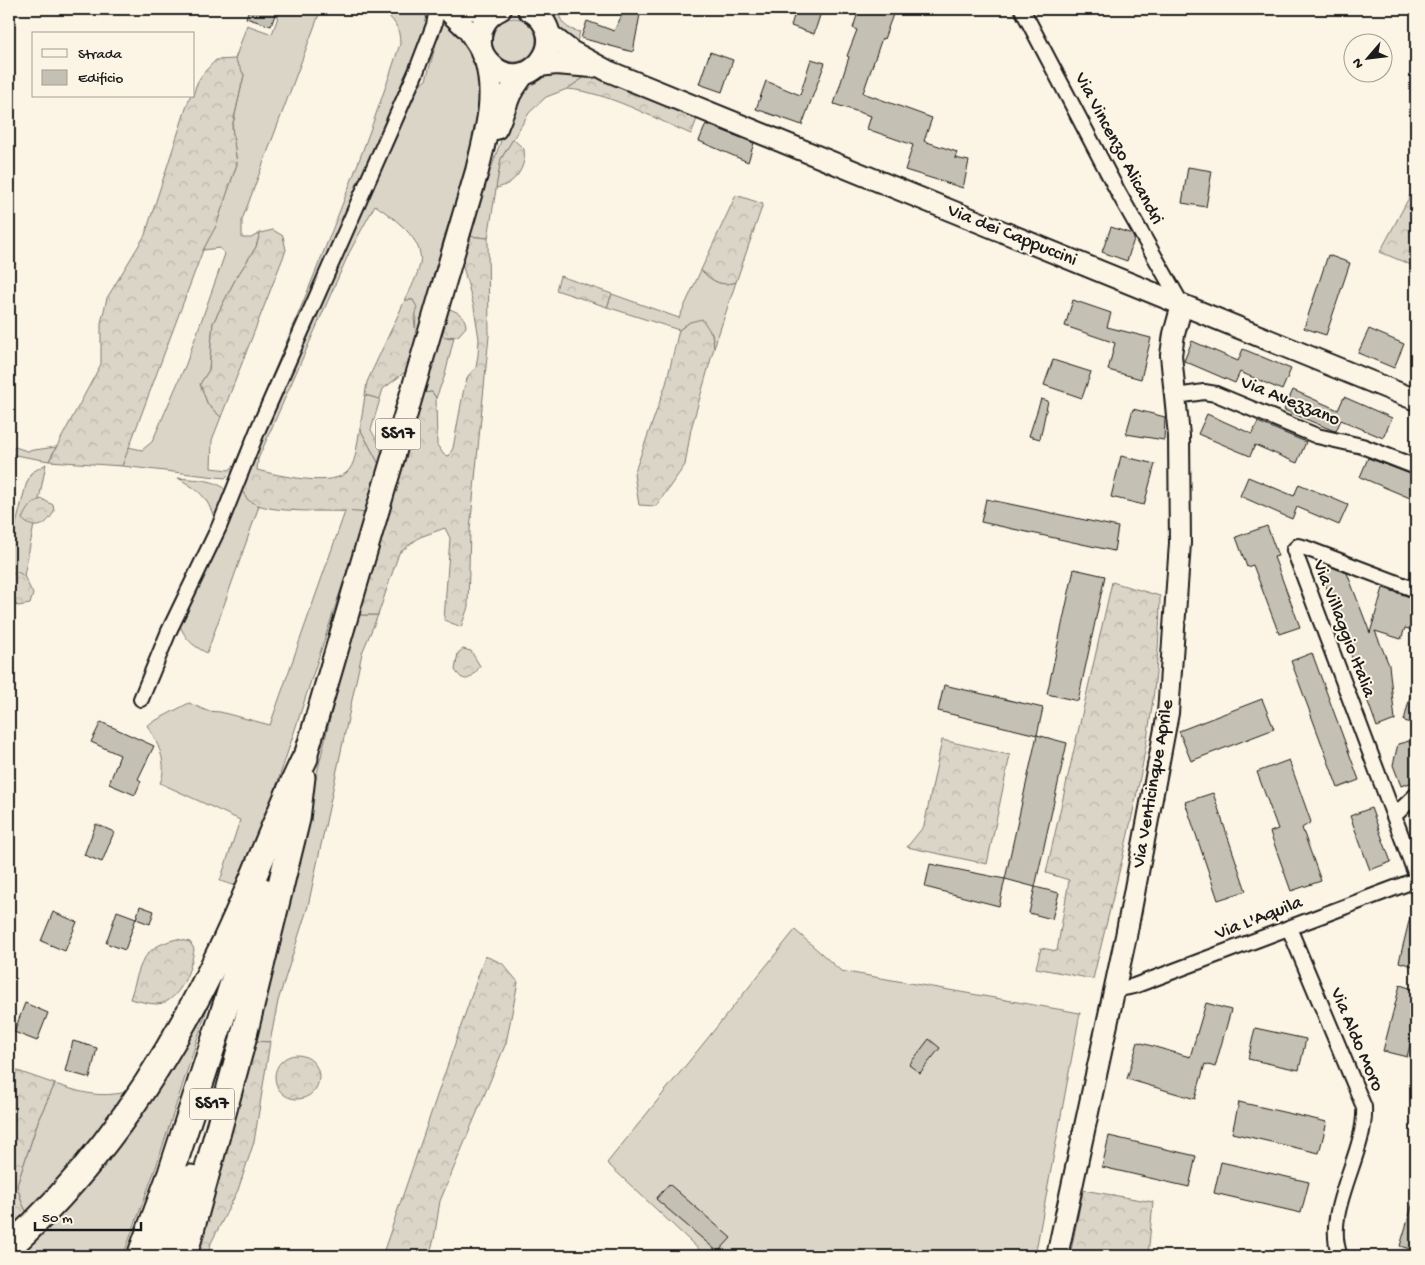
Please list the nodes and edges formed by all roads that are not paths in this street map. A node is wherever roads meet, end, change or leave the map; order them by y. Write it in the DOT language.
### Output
graph roads {
  1 [pos="437,9"];
  2 [pos="446,9"];
  3 [pos="466,9"];
  4 [pos="1022,9"];
  5 [pos="497,10"];
  6 [pos="534,10"];
  7 [pos="549,34"];
  8 [pos="483,55"];
  9 [pos="531,70"];
  10 [pos="608,71"];
  11 [pos="477,171"];
  12 [pos="1182,305"];
  13 [pos="1176,396"];
  14 [pos="1416,400"];
  15 [pos="1416,467"];
  16 [pos="1416,590"];
  17 [pos="141,699"];
  18 [pos="305,758"];
  19 [pos="1416,795"];
  20 [pos="1394,816"];
  21 [pos="285,826"];
  22 [pos="1416,875"];
  23 [pos="1416,880"];
  24 [pos="1289,928"];
  25 [pos="1115,990"];
  26 [pos="9,1247"];
  27 [pos="186,1252"];
  28 [pos="140,1256"];
  29 [pos="162,1256"];
  30 [pos="1057,1256"];
  31 [pos="1340,1256"];
  1 -- 17 [label="street"];
  2 -- 8 [label="street"];
  3 -- 5 [label="street"];
  4 -- 12 [label="street, Via Vincenzo Alicandri"];
  5 -- 8 [label="main road, SS17"];
  6 -- 7 [label="main road"];
  7 -- 9 [label="main road, SS17"];
  7 -- 10 [label="street, Via dei Cappuccini"];
  8 -- 9 [label="main road"];
  8 -- 11 [label="main road, SS17"];
  9 -- 10 [label="street, Via dei Cappuccini"];
  9 -- 11 [label="main road, SS17"];
  10 -- 12 [label="street, Via dei Cappuccini"];
  11 -- 18 [label="main road, SS17"];
  12 -- 13 [label="street, Via Venticinque Aprile"];
  12 -- 14 [label="street, Via dei Cappuccini"];
  13 -- 15 [label="street, Via Avezzano"];
  13 -- 25 [label="street, Via Venticinque Aprile"];
  16 -- 20 [label="street, Via Villaggio Italia"];
  18 -- 21 [label="highway, SS17"];
  18 -- 26 [label="highway"];
  18 -- 27 [label="highway"];
  19 -- 20 [label="street"];
  20 -- 22 [label="street, Via Villaggio Italia"];
  21 -- 28 [label="highway, SS17"];
  21 -- 29 [label="highway, SS17"];
  23 -- 24 [label="street, Via L'Aquila"];
  24 -- 25 [label="street, Via L'Aquila"];
  24 -- 31 [label="street, Via Aldo Moro"];
  25 -- 30 [label="street, Via Venticinque Aprile"];
}
